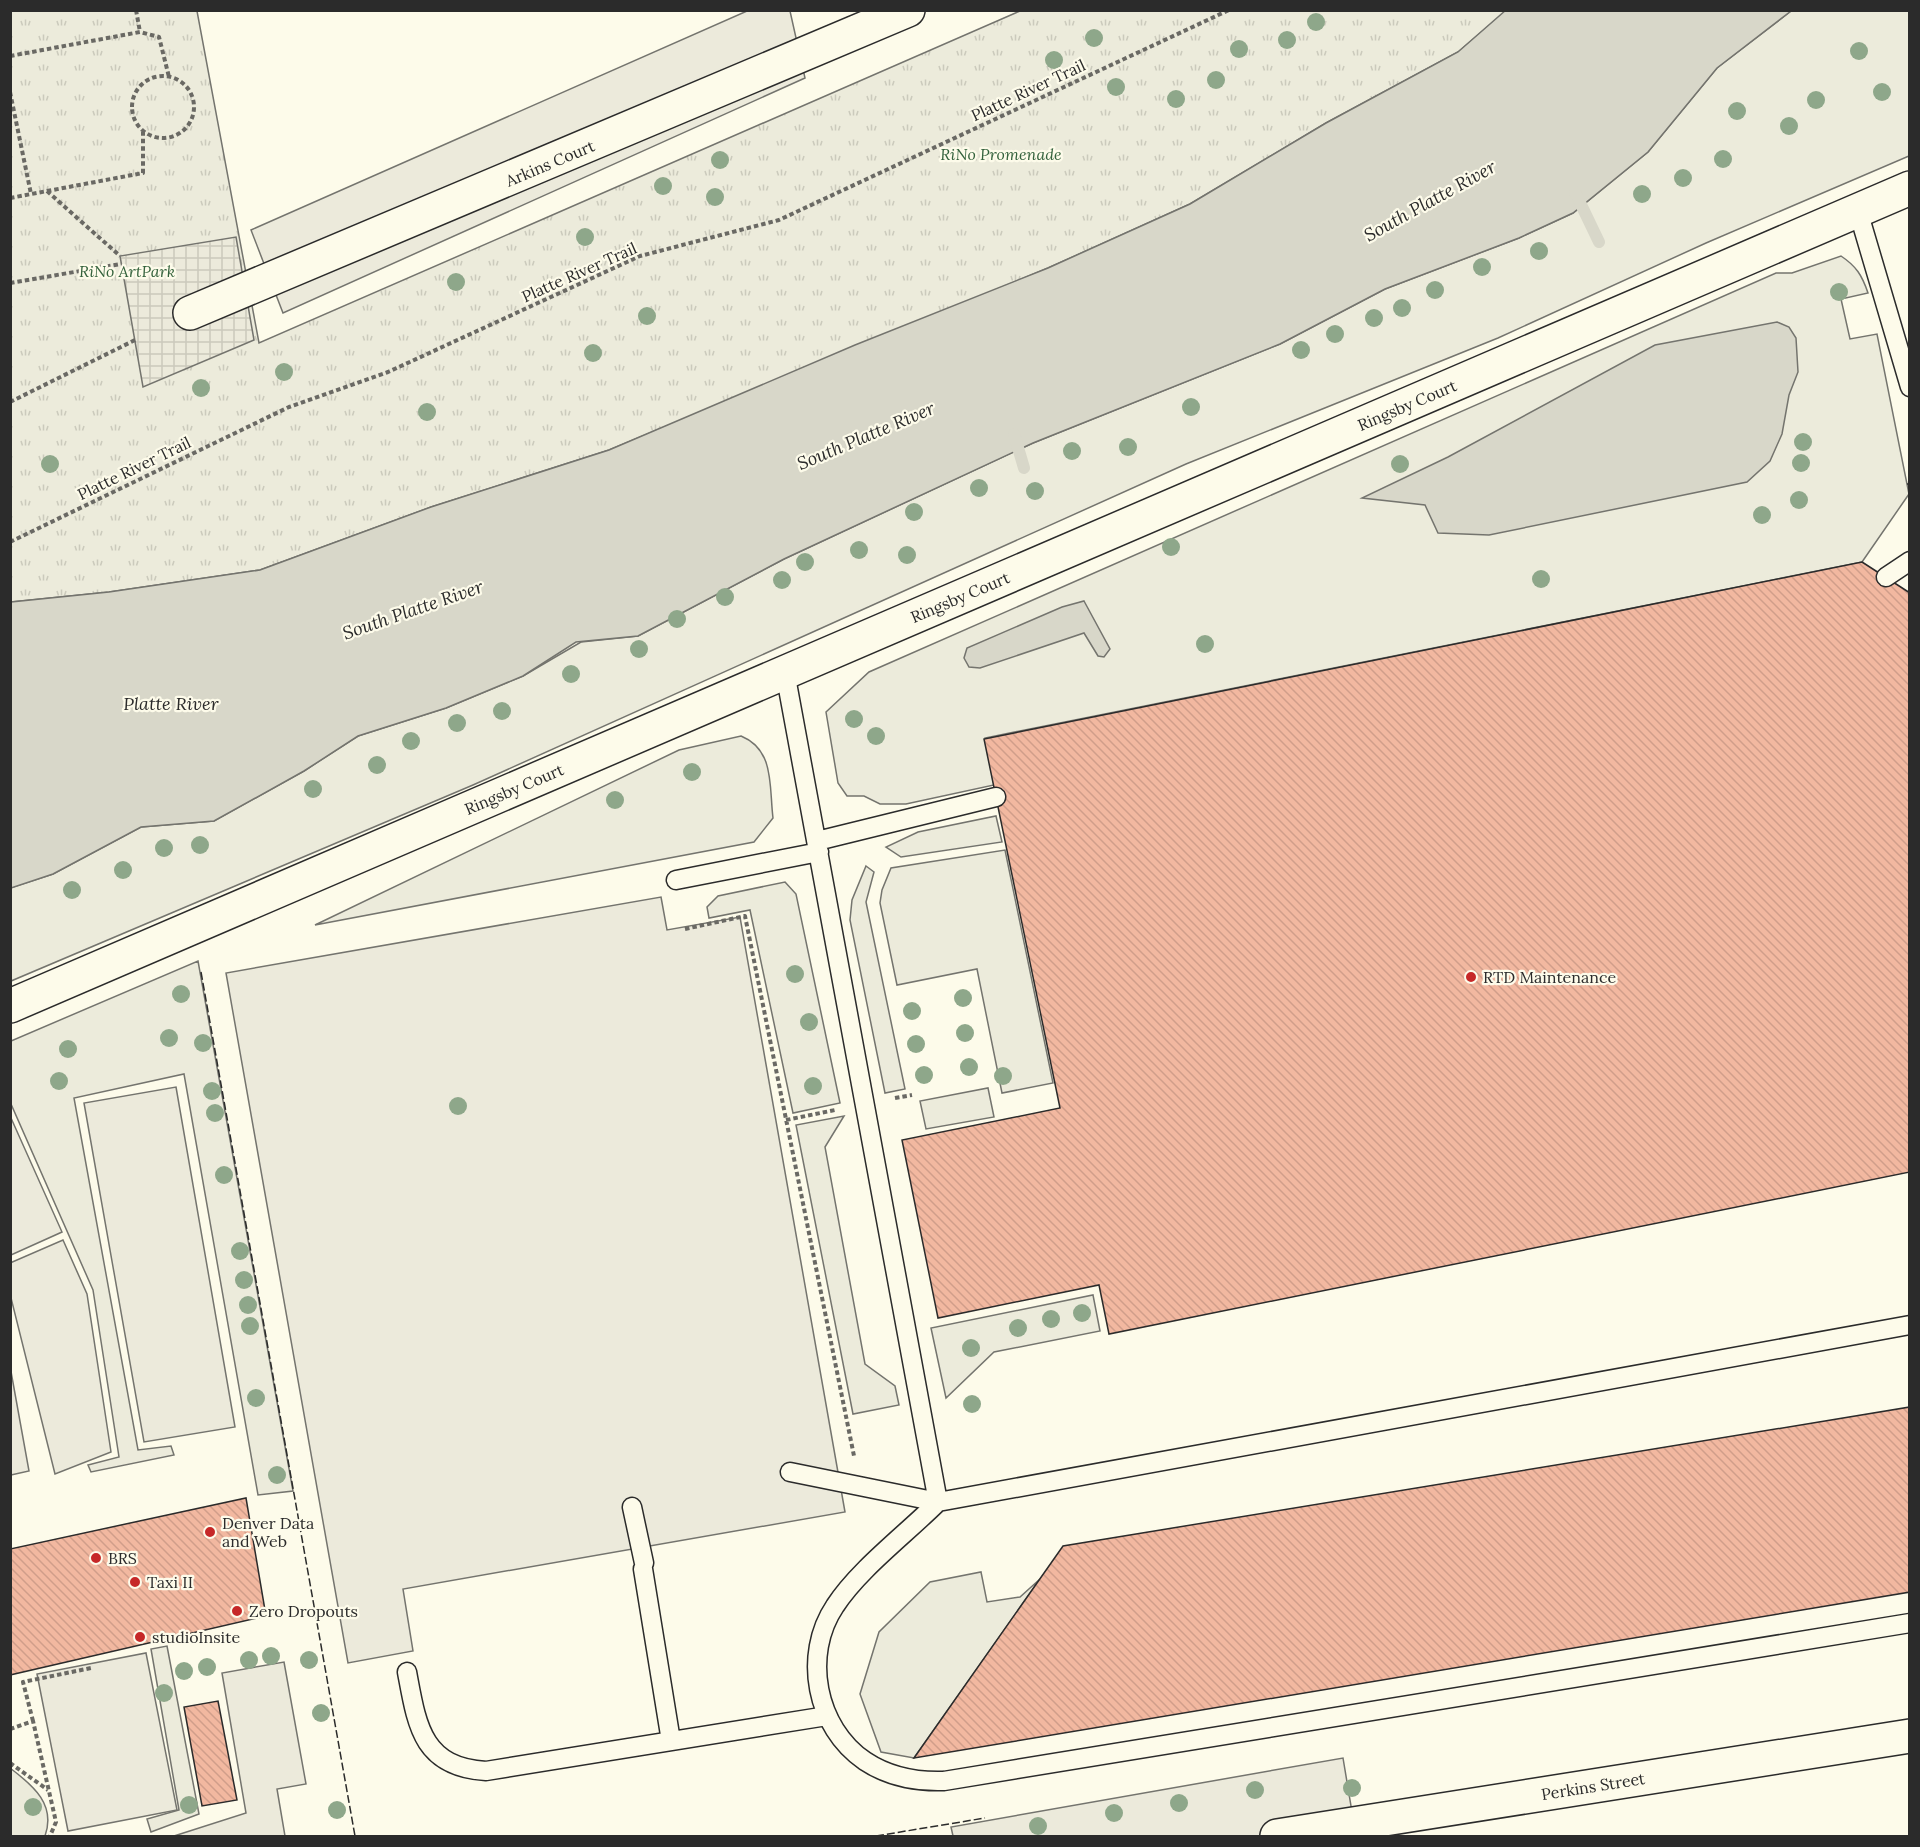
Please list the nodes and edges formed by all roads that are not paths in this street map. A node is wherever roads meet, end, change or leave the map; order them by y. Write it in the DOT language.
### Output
graph roads {
  1 [pos="908,10"];
  2 [pos="1910,188"];
  3 [pos="1858,211"];
  4 [pos="190,313"];
  5 [pos="1910,387"];
  6 [pos="1910,561"];
  7 [pos="1886,577"];
  8 [pos="785,672"];
  9 [pos="996,797"];
  10 [pos="818,847"];
  11 [pos="676,880"];
  12 [pos="10,1006"];
  13 [pos="1910,1325"];
  14 [pos="790,1472"];
  15 [pos="938,1502"];
  16 [pos="632,1506"];
  17 [pos="1910,1623"];
  18 [pos="407,1672"];
  19 [pos="827,1716"];
  20 [pos="1910,1736"];
  21 [pos="671,1741"];
  22 [pos="1277,1836"];
  1 -- 4 [label="street, Arkins Court"];
  2 -- 3 [label="street, Ringsby Court"];
  3 -- 5 [label="lane"];
  3 -- 8 [label="street, Ringsby Court"];
  6 -- 7 [label="lane"];
  8 -- 10 [label="lane"];
  8 -- 12 [label="street, Ringsby Court"];
  9 -- 10 [label="lane"];
  10 -- 11 [label="lane"];
  10 -- 15 [label="lane"];
  13 -- 15 [label="lane"];
  14 -- 15 [label="lane"];
  15 -- 19 [label="lane"];
  16 -- 21 [label="lane"];
  17 -- 19 [label="lane"];
  18 -- 21 [label="lane"];
  19 -- 21 [label="lane"];
  20 -- 22 [label="street, Perkins Street"];
}
